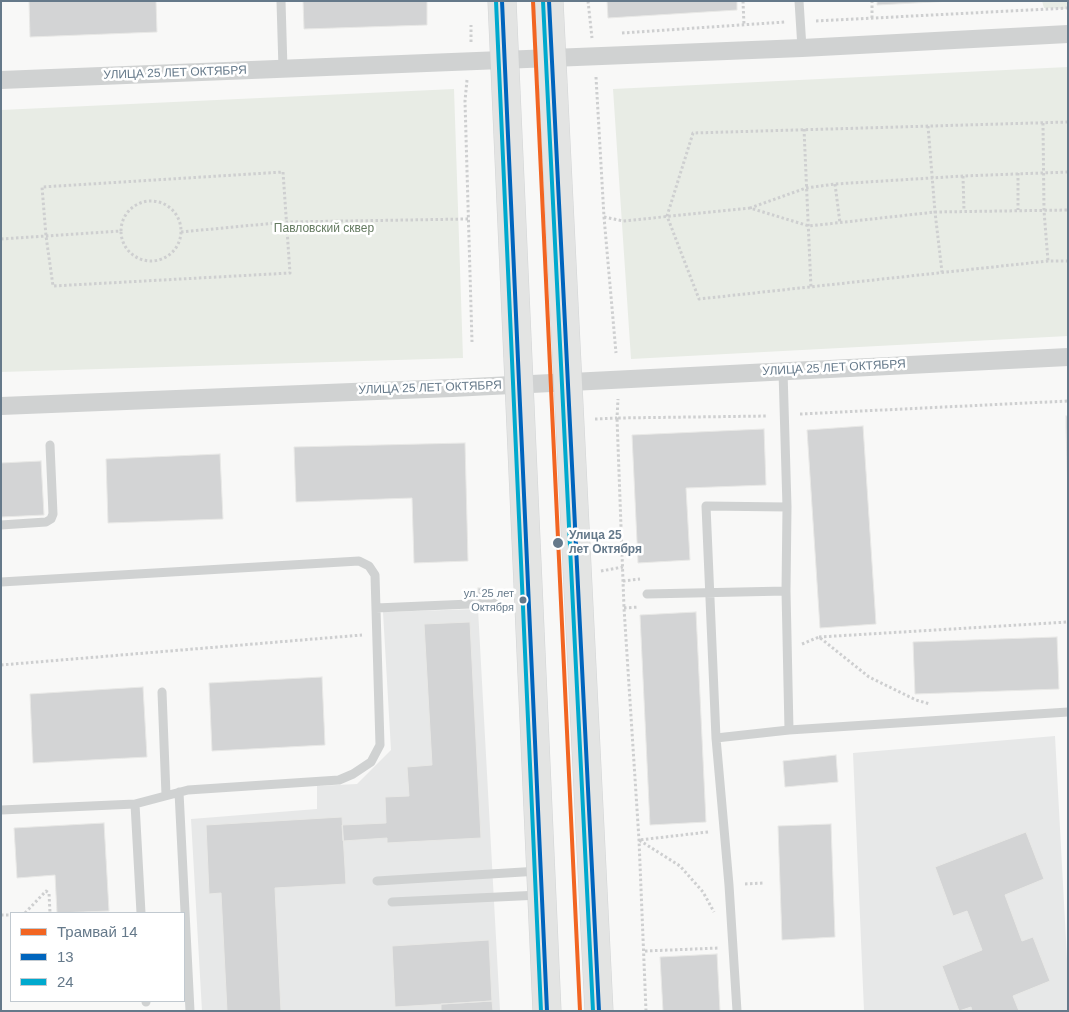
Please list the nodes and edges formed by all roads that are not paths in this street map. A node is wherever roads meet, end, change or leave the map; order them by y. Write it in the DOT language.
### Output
graph roads {
  1 [pos="281,1"];
  2 [pos="502,1"];
  3 [pos="549,1"];
  4 [pos="798,1"];
  5 [pos="1068,34"];
  6 [pos="802,48"];
  7 [pos="551,57"];
  8 [pos="505,60"];
  9 [pos="283,69"];
  10 [pos="1,80"];
  11 [pos="1068,357"];
  12 [pos="783,370"];
  13 [pos="569,382"];
  14 [pos="520,384"];
  15 [pos="1,406"];
  16 [pos="50,445"];
  17 [pos="787,507"];
  18 [pos="1,525"];
  19 [pos="1,582"];
  20 [pos="786,591"];
  21 [pos="710,592"];
  22 [pos="647,594"];
  23 [pos="494,603"];
  24 [pos="376,608"];
  25 [pos="162,692"];
  26 [pos="1068,712"];
  27 [pos="789,730"];
  28 [pos="716,738"];
  29 [pos="179,792"];
  30 [pos="166,795"];
  31 [pos="136,804"];
  32 [pos="1,810"];
  33 [pos="377,881"];
  34 [pos="542,883"];
  35 [pos="392,902"];
  36 [pos="141,912"];
  37 [pos="190,1011"];
  38 [pos="547,1011"];
  39 [pos="599,1011"];
  40 [pos="737,1011"];
  1 -- 9 [label="lane"];
  2 -- 8 [label="highway"];
  3 -- 7 [label="highway"];
  4 -- 6 [label="lane"];
  5 -- 6 [label="street, УЛИЦА 25 ЛЕТ ОКТЯБРЯ"];
  6 -- 7 [label="street, УЛИЦА 25 ЛЕТ ОКТЯБРЯ"];
  7 -- 8 [label="street, УЛИЦА 25 ЛЕТ ОКТЯБРЯ"];
  7 -- 13 [label="highway"];
  8 -- 9 [label="street, УЛИЦА 25 ЛЕТ ОКТЯБРЯ"];
  8 -- 14 [label="highway"];
  9 -- 10 [label="street, УЛИЦА 25 ЛЕТ ОКТЯБРЯ"];
  11 -- 12 [label="street, УЛИЦА 25 ЛЕТ ОКТЯБРЯ"];
  12 -- 13 [label="street, УЛИЦА 25 ЛЕТ ОКТЯБРЯ"];
  12 -- 17 [label="lane"];
  13 -- 14 [label="street, УЛИЦА 25 ЛЕТ ОКТЯБРЯ"];
  13 -- 39 [label="highway"];
  14 -- 15 [label="street, УЛИЦА 25 ЛЕТ ОКТЯБРЯ"];
  14 -- 34 [label="highway"];
  16 -- 18 [label="lane"];
  17 -- 20 [label="lane"];
  17 -- 21 [label="lane"];
  19 -- 24 [label="lane"];
  20 -- 21 [label="lane"];
  20 -- 27 [label="lane"];
  21 -- 22 [label="lane"];
  21 -- 28 [label="lane"];
  23 -- 24 [label="lane"];
  24 -- 29 [label="lane"];
  25 -- 30 [label="lane"];
  26 -- 27 [label="lane"];
  27 -- 28 [label="lane"];
  28 -- 40 [label="lane"];
  29 -- 30 [label="lane"];
  29 -- 37 [label="lane"];
  30 -- 31 [label="lane"];
  31 -- 32 [label="lane"];
  31 -- 36 [label="lane"];
  33 -- 34 [label="lane"];
  34 -- 35 [label="lane"];
  34 -- 38 [label="highway"];
}
